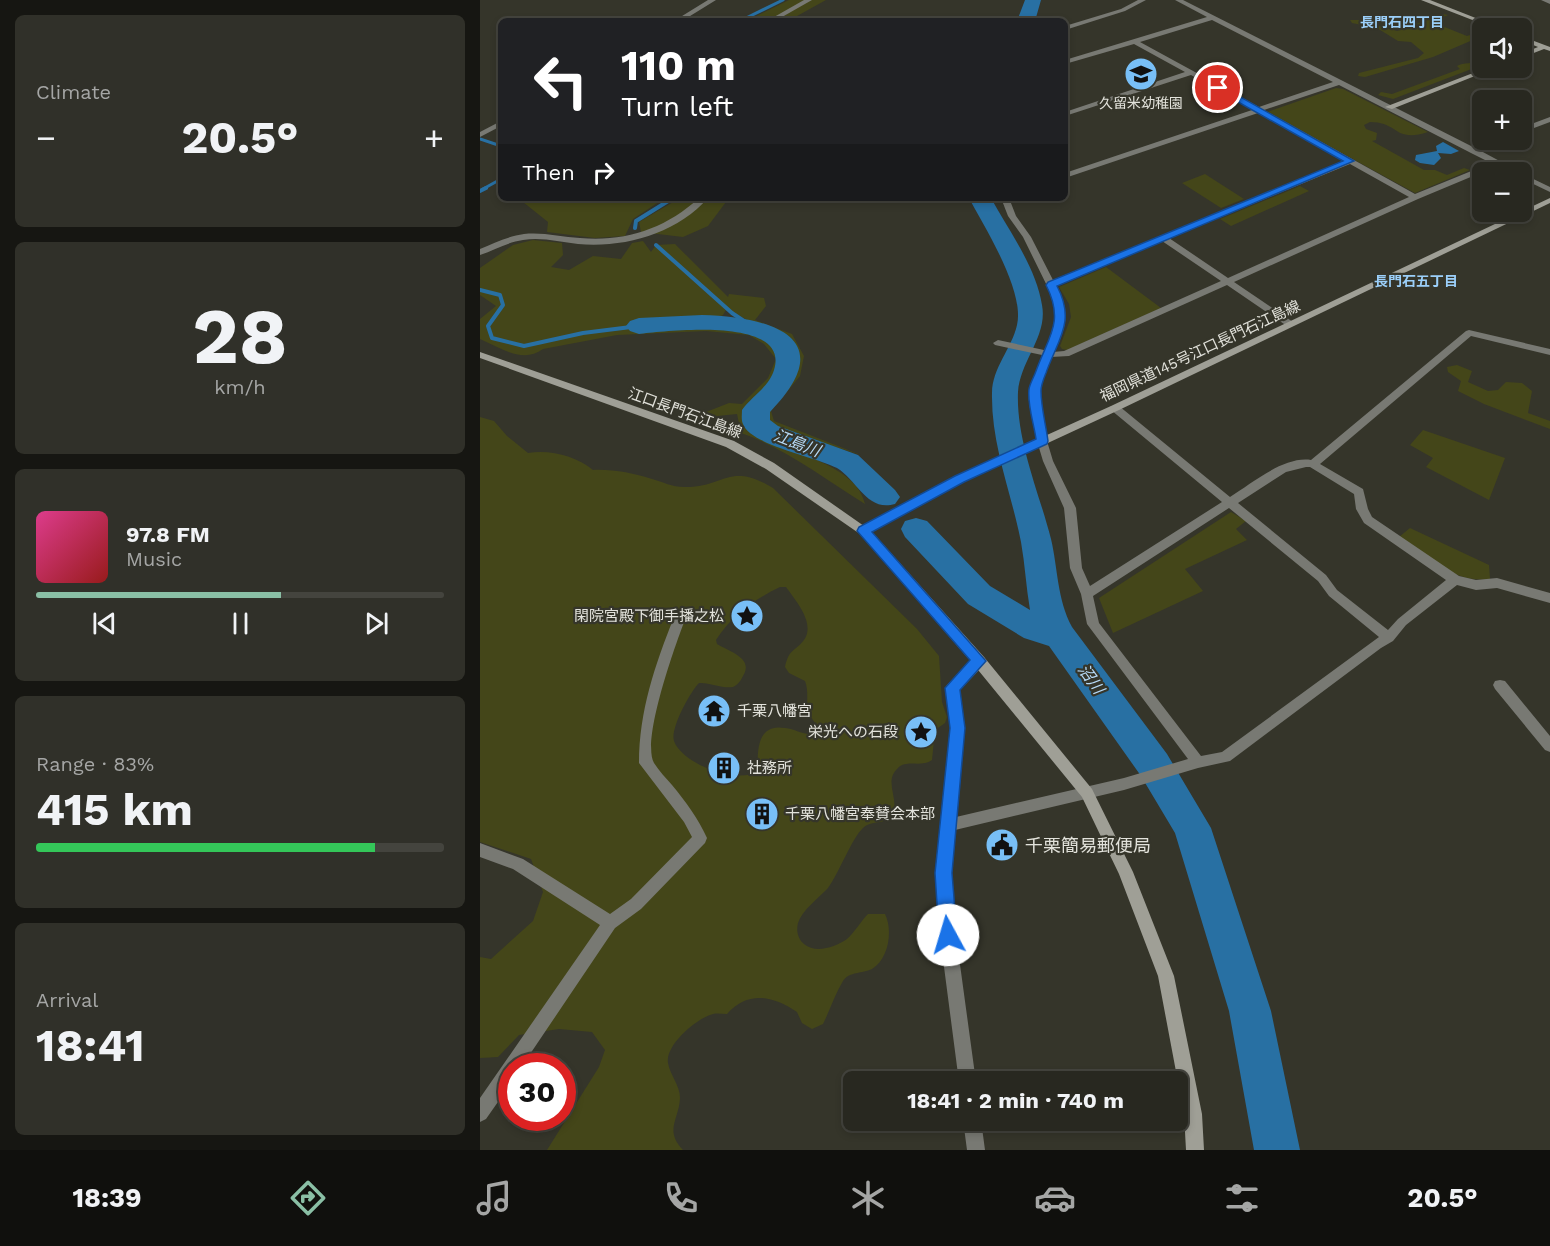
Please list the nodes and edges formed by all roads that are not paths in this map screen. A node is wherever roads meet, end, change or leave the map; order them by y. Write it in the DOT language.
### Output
graph roads {
  1 [pos="713,0"];
  2 [pos="809,0"];
  3 [pos="1143,0"];
  4 [pos="1178,0"];
  5 [pos="1425,0"];
  6 [pos="1544,0"];
  7 [pos="1550,2"];
  8 [pos="682,18"];
  9 [pos="776,18"];
  10 [pos="1212,18"];
  11 [pos="1472,18"];
  12 [pos="1068,27"];
  13 [pos="1134,41"];
  14 [pos="1532,42"];
  15 [pos="1547,48"];
  16 [pos="1532,53"];
  17 [pos="1068,61"];
  18 [pos="1191,73"];
  19 [pos="1472,75"];
  20 [pos="1340,82"];
  21 [pos="1389,107"];
  22 [pos="1258,110"];
  23 [pos="1068,113"];
  24 [pos="1550,119"];
  25 [pos="498,125"];
  26 [pos="1532,126"];
  27 [pos="480,135"];
  28 [pos="1474,151"];
  29 [pos="1350,161"];
  30 [pos="1495,162"];
  31 [pos="1472,173"];
  32 [pos="1068,176"];
  33 [pos="1532,180"];
  34 [pos="1550,189"];
  35 [pos="1415,197"];
  36 [pos="1550,200"];
  37 [pos="700,201"];
  38 [pos="1006,201"];
  39 [pos="1163,238"];
  40 [pos="480,252"];
  41 [pos="1229,282"];
  42 [pos="1051,285"];
  43 [pos="1290,324"];
  44 [pos="998,343"];
  45 [pos="1547,349"];
  46 [pos="1048,352"];
  47 [pos="480,355"];
  48 [pos="1115,408"];
  49 [pos="1038,443"];
  50 [pos="1313,464"];
  51 [pos="1230,502"];
  52 [pos="864,531"];
  53 [pos="1455,580"];
  54 [pos="1087,594"];
  55 [pos="1550,598"];
  56 [pos="680,617"];
  57 [pos="1389,638"];
  58 [pos="979,661"];
  59 [pos="1500,685"];
  60 [pos="1550,746"];
  61 [pos="1198,762"];
  62 [pos="1087,793"];
  63 [pos="949,825"];
  64 [pos="480,850"];
  65 [pos="610,923"];
  66 [pos="522,1053"];
  67 [pos="967,1071"];
  68 [pos="498,1087"];
  69 [pos="480,1113"];
  70 [pos="973,1131"];
  71 [pos="976,1150"];
  72 [pos="1195,1150"];
  1 -- 8 [label="street"];
  2 -- 9 [label="street"];
  3 -- 12 [label="street"];
  4 -- 10 [label="street"];
  5 -- 11 [label="main road"];
  6 -- 7 [label="street"];
  10 -- 13 [label="street"];
  10 -- 20 [label="street"];
  13 -- 17 [label="street"];
  13 -- 18 [label="street"];
  14 -- 15 [label="main road"];
  15 -- 16 [label="main road"];
  18 -- 22 [label="street"];
  18 -- 23 [label="street"];
  19 -- 21 [label="main road"];
  20 -- 21 [label="street"];
  20 -- 22 [label="street"];
  21 -- 28 [label="street"];
  22 -- 29 [label="street"];
  22 -- 32 [label="street"];
  24 -- 26 [label="street"];
  25 -- 27 [label="street"];
  28 -- 30 [label="street"];
  29 -- 35 [label="street"];
  29 -- 39 [label="street"];
  31 -- 35 [label="street"];
  33 -- 34 [label="street"];
  35 -- 41 [label="street"];
  36 -- 43 [label="main road, 福岡県道145号江口長門石江島線"];
  37 -- 40 [label="street"];
  38 -- 42 [label="street"];
  39 -- 41 [label="street"];
  39 -- 42 [label="street"];
  41 -- 43 [label="street"];
  41 -- 46 [label="street"];
  42 -- 46 [label="street"];
  43 -- 48 [label="main road, 福岡県道145号江口長門石江島線"];
  44 -- 46 [label="street"];
  45 -- 50 [label="street"];
  46 -- 49 [label="street"];
  47 -- 52 [label="main road, 江口長門石江島線"];
  48 -- 49 [label="main road, 福岡県道145号江口長門石江島線"];
  48 -- 51 [label="street"];
  49 -- 52 [label="main road, 福岡県道145号江口長門石江島線"];
  49 -- 54 [label="street"];
  50 -- 51 [label="street"];
  50 -- 53 [label="street"];
  51 -- 54 [label="street"];
  51 -- 57 [label="street"];
  52 -- 58 [label="main road, 江口長門石江島線"];
  53 -- 55 [label="street"];
  53 -- 57 [label="street"];
  54 -- 61 [label="street"];
  56 -- 65 [label="street"];
  57 -- 61 [label="street"];
  58 -- 62 [label="main road, 江口長門石江島線"];
  58 -- 63 [label="street"];
  59 -- 60 [label="street"];
  61 -- 62 [label="street"];
  62 -- 63 [label="street"];
  62 -- 72 [label="main road, 江口長門石江島線"];
  63 -- 67 [label="street"];
  64 -- 65 [label="street"];
  65 -- 66 [label="street"];
  68 -- 69 [label="street"];
  70 -- 71 [label="street"];
}
